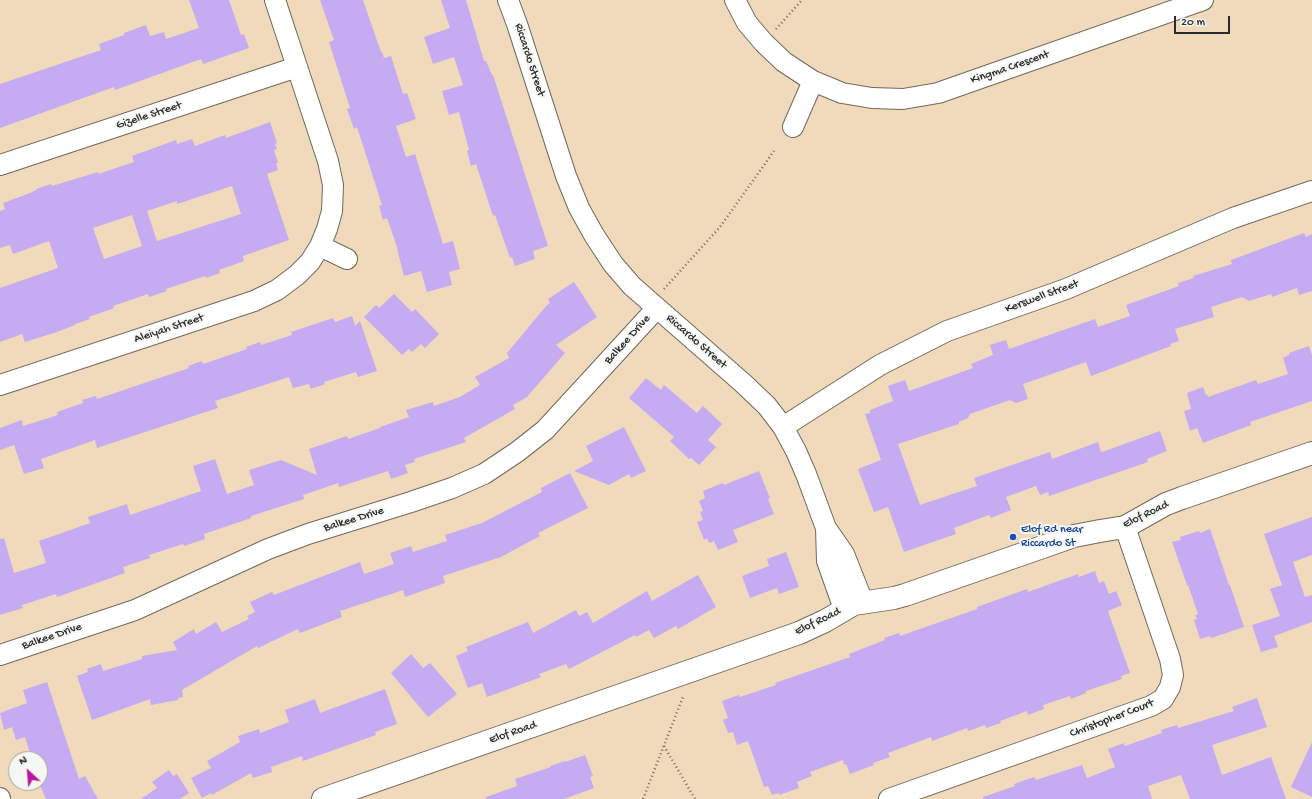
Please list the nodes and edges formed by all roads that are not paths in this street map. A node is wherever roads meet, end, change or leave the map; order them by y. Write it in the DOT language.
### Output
graph roads {
  1 [pos="275,0"];
  2 [pos="508,0"];
  3 [pos="735,0"];
  4 [pos="1203,0"];
  5 [pos="297,67"];
  6 [pos="813,81"];
  7 [pos="793,127"];
  8 [pos="0,165"];
  9 [pos="1312,191"];
  10 [pos="320,246"];
  11 [pos="347,259"];
  12 [pos="656,308"];
  13 [pos="0,385"];
  14 [pos="783,427"];
  15 [pos="1312,453"];
  16 [pos="1125,527"];
  17 [pos="854,606"];
  18 [pos="0,655"];
  19 [pos="323,799"];
  20 [pos="889,799"];
  1 -- 5 [label="street, Aleiyah Street"];
  2 -- 12 [label="street, Riccardo Street"];
  3 -- 6 [label="street, Kingma Crescent"];
  4 -- 6 [label="street, Kingma Crescent"];
  5 -- 8 [label="street, Gizelle Street"];
  5 -- 10 [label="street, Aleiyah Street"];
  6 -- 7 [label="street"];
  9 -- 14 [label="street, Kerswell Street"];
  10 -- 11 [label="street"];
  10 -- 13 [label="street, Aleiyah Street"];
  12 -- 14 [label="street, Riccardo Street"];
  12 -- 18 [label="street, Balkee Drive"];
  14 -- 17 [label="street, Riccardo Street"];
  15 -- 16 [label="street, Elof Road"];
  16 -- 17 [label="street, Elof Road"];
  16 -- 20 [label="street, Christopher Court"];
  17 -- 19 [label="street, Elof Road"];
}
